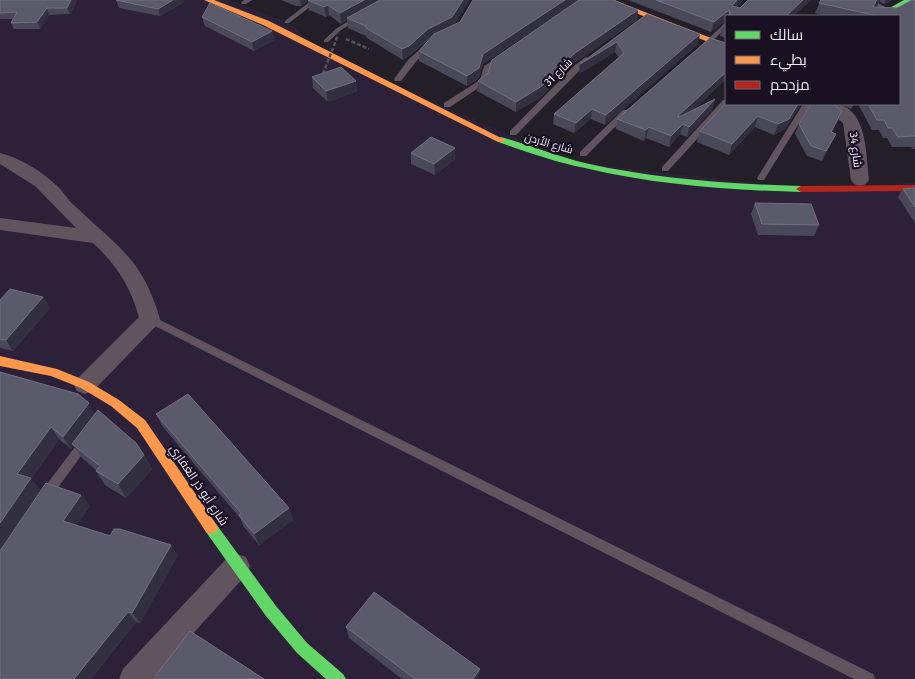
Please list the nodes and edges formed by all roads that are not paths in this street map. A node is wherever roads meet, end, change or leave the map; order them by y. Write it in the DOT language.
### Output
graph roads {
  1 [pos="208,0"];
  2 [pos="316,0"];
  3 [pos="607,0"];
  4 [pos="868,0"];
  5 [pos="910,0"];
  6 [pos="243,1"];
  7 [pos="366,14"];
  8 [pos="884,14"];
  9 [pos="286,22"];
  10 [pos="725,25"];
  11 [pos="326,41"];
  12 [pos="431,42"];
  13 [pos="706,44"];
  14 [pos="725,47"];
  15 [pos="509,53"];
  16 [pos="594,56"];
  17 [pos="398,79"];
  18 [pos="725,103"];
  19 [pos="447,105"];
  20 [pos="806,105"];
  21 [pos="828,105"];
  22 [pos="630,108"];
  23 [pos="513,132"];
  24 [pos="583,154"];
  25 [pos="0,158"];
  26 [pos="665,169"];
  27 [pos="915,177"];
  28 [pos="761,178"];
  29 [pos="860,180"];
  30 [pos="915,188"];
  31 [pos="0,224"];
  32 [pos="99,237"];
  33 [pos="150,319"];
  34 [pos="0,361"];
  35 [pos="85,385"];
  36 [pos="92,433"];
  37 [pos="40,504"];
  38 [pos="237,566"];
  39 [pos="133,679"];
  40 [pos="338,679"];
  41 [pos="868,679"];
  1 -- 30 [label="main road, شارع الأردن"];
  2 -- 9 [label="lane"];
  3 -- 13 [label="main road"];
  4 -- 8 [label="lane"];
  5 -- 8 [label="main road"];
  6 -- 9 [label="main road, شارع الأردن"];
  7 -- 11 [label="lane"];
  9 -- 11 [label="main road, شارع الأردن"];
  10 -- 13 [label="lane"];
  11 -- 17 [label="main road, شارع الأردن"];
  12 -- 17 [label="lane"];
  13 -- 14 [label="main road"];
  15 -- 19 [label="lane"];
  16 -- 23 [label="lane, شارع 31"];
  17 -- 19 [label="main road, شارع الأردن"];
  18 -- 26 [label="lane"];
  19 -- 23 [label="main road, شارع الأردن"];
  20 -- 28 [label="lane"];
  21 -- 29 [label="street, شارع 34"];
  22 -- 24 [label="lane"];
  23 -- 24 [label="main road, شارع الأردن"];
  24 -- 26 [label="main road, شارع الأردن"];
  25 -- 32 [label="street"];
  26 -- 28 [label="main road, شارع الأردن"];
  27 -- 29 [label="main road, شارع الأردن"];
  28 -- 29 [label="main road, شارع الأردن"];
  31 -- 32 [label="street"];
  32 -- 33 [label="street"];
  33 -- 35 [label="street"];
  33 -- 41 [label="lane"];
  34 -- 35 [label="main road, شارع أبو ذر الغفاري"];
  35 -- 38 [label="main road, شارع أبو ذر الغفاري"];
  36 -- 37 [label="lane"];
  38 -- 39 [label="street"];
  38 -- 40 [label="main road, شارع أبو ذر الغفاري"];
}
